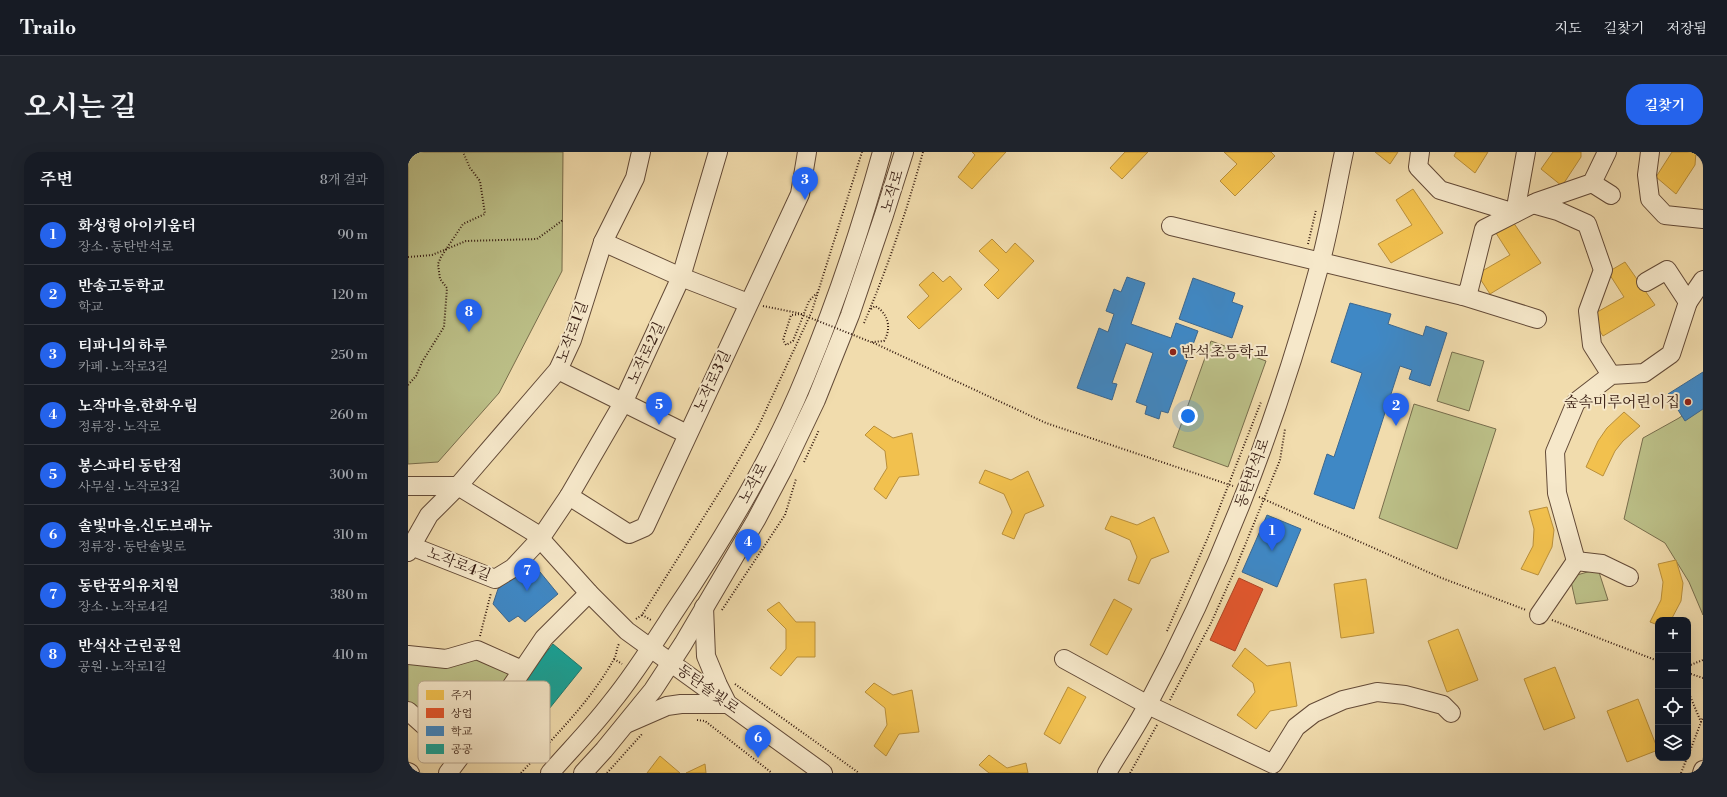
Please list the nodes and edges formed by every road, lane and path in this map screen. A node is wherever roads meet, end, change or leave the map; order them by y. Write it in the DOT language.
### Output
graph roads {
  1 [pos="463,152"];
  2 [pos="641,152"];
  3 [pos="718,152"];
  4 [pos="807,152"];
  5 [pos="862,152"];
  6 [pos="882,152"];
  7 [pos="904,152"];
  8 [pos="924,152"];
  9 [pos="1344,152"];
  10 [pos="1420,152"];
  11 [pos="1526,152"];
  12 [pos="1607,152"];
  13 [pos="1650,152"];
  14 [pos="1592,183"];
  15 [pos="1611,195"];
  16 [pos="1533,204"];
  17 [pos="1317,205"];
  18 [pos="1515,213"];
  19 [pos="1703,219"];
  20 [pos="563,220"];
  21 [pos="1172,226"];
  22 [pos="603,242"];
  23 [pos="447,249"];
  24 [pos="408,257"];
  25 [pos="1312,261"];
  26 [pos="681,277"];
  27 [pos="1703,280"];
  28 [pos="1646,282"];
  29 [pos="817,293"];
  30 [pos="1463,296"];
  31 [pos="748,302"];
  32 [pos="1688,302"];
  33 [pos="869,311"];
  34 [pos="802,314"];
  35 [pos="1537,319"];
  36 [pos="861,330"];
  37 [pos="859,336"];
  38 [pos="856,342"];
  39 [pos="872,342"];
  40 [pos="558,370"];
  41 [pos="1611,375"];
  42 [pos="408,385"];
  43 [pos="1263,396"];
  44 [pos="623,403"];
  45 [pos="822,423"];
  46 [pos="687,434"];
  47 [pos="801,468"];
  48 [pos="798,474"];
  49 [pos="1228,485"];
  50 [pos="408,486"];
  51 [pos="458,486"];
  52 [pos="1247,491"];
  53 [pos="569,496"];
  54 [pos="540,539"];
  55 [pos="410,549"];
  56 [pos="1576,561"];
  57 [pos="1439,576"];
  58 [pos="1629,577"];
  59 [pos="495,579"];
  60 [pos="589,593"];
  61 [pos="687,594"];
  62 [pos="712,610"];
  63 [pos="1539,615"];
  64 [pos="637,617"];
  65 [pos="1166,632"];
  66 [pos="616,648"];
  67 [pos="652,648"];
  68 [pos="477,650"];
  69 [pos="408,655"];
  70 [pos="1064,659"];
  71 [pos="1703,660"];
  72 [pos="671,662"];
  73 [pos="1691,665"];
  74 [pos="522,670"];
  75 [pos="1691,673"];
  76 [pos="1703,678"];
  77 [pos="514,681"];
  78 [pos="735,684"];
  79 [pos="1691,698"];
  80 [pos="727,704"];
  81 [pos="1148,704"];
  82 [pos="608,707"];
  83 [pos="408,711"];
  84 [pos="1451,713"];
  85 [pos="1703,717"];
  86 [pos="692,719"];
  87 [pos="418,720"];
  88 [pos="1701,722"];
  89 [pos="624,725"];
  90 [pos="642,733"];
  91 [pos="550,741"];
  92 [pos="1691,749"];
  93 [pos="1686,761"];
  94 [pos="455,763"];
  95 [pos="530,763"];
  96 [pos="448,773"];
  97 [pos="521,773"];
  98 [pos="550,773"];
  99 [pos="582,773"];
  100 [pos="607,773"];
  101 [pos="772,773"];
  102 [pos="822,773"];
  103 [pos="859,773"];
  104 [pos="1107,773"];
  105 [pos="1681,773"];
  1 -- 23 [label="path"];
  2 -- 22 [label="street, 노작로1길"];
  3 -- 26 [label="street, 노작로2길"];
  4 -- 31 [label="street, 노작로3길"];
  5 -- 29 [label="path"];
  6 -- 61 [label="street, 노작로"];
  7 -- 62 [label="street, 노작로"];
  8 -- 33 [label="path"];
  9 -- 25 [label="street, 동탄반석로"];
  10 -- 18 [label="street"];
  11 -- 18 [label="street"];
  12 -- 14 [label="street"];
  13 -- 19 [label="street"];
  14 -- 15 [label="street"];
  14 -- 16 [label="street"];
  16 -- 18 [label="street"];
  16 -- 41 [label="street"];
  17 -- 25 [label="path"];
  18 -- 30 [label="street"];
  20 -- 23 [label="path"];
  21 -- 25 [label="street"];
  22 -- 26 [label="street"];
  22 -- 40 [label="street, 노작로1길"];
  23 -- 24 [label="path"];
  23 -- 42 [label="path"];
  25 -- 30 [label="street"];
  25 -- 52 [label="street, 동탄반석로"];
  26 -- 31 [label="street"];
  26 -- 44 [label="street, 노작로2길"];
  27 -- 32 [label="street"];
  28 -- 32 [label="street"];
  29 -- 34 [label="path"];
  29 -- 64 [label="path"];
  30 -- 35 [label="street"];
  31 -- 34 [label="path, bridge"];
  31 -- 46 [label="street, 노작로3길"];
  32 -- 41 [label="street"];
  33 -- 36 [label="path"];
  33 -- 39 [label="path"];
  34 -- 39 [label="path, bridge"];
  37 -- 38 [label="path"];
  39 -- 49 [label="path, bridge"];
  40 -- 44 [label="street"];
  40 -- 51 [label="street, 노작로1길"];
  41 -- 56 [label="street"];
  43 -- 49 [label="path"];
  44 -- 46 [label="street"];
  44 -- 53 [label="street, 노작로2길"];
  45 -- 47 [label="path"];
  46 -- 53 [label="street, 노작로3길"];
  48 -- 62 [label="path"];
  49 -- 52 [label="path"];
  49 -- 65 [label="path"];
  50 -- 51 [label="street"];
  51 -- 54 [label="street"];
  51 -- 55 [label="street, 노작로4길"];
  52 -- 57 [label="path"];
  52 -- 81 [label="street, 동탄반석로"];
  53 -- 54 [label="street, 노작로2길"];
  54 -- 59 [label="street, 노작로4길"];
  54 -- 60 [label="street"];
  55 -- 59 [label="street, 노작로4길"];
  56 -- 58 [label="street"];
  56 -- 63 [label="street"];
  59 -- 68 [label="path"];
  60 -- 67 [label="street"];
  60 -- 74 [label="street"];
  61 -- 62 [label="street"];
  61 -- 67 [label="street, 노작로"];
  62 -- 72 [label="street, 노작로"];
  62 -- 80 [label="street"];
  66 -- 91 [label="path"];
  67 -- 72 [label="street, 동탄솔빛로"];
  67 -- 82 [label="street, 노작로"];
  68 -- 69 [label="street"];
  68 -- 74 [label="street"];
  70 -- 81 [label="street"];
  71 -- 73 [label="path"];
  72 -- 80 [label="street, 동탄솔빛로"];
  72 -- 89 [label="street, 노작로"];
  74 -- 77 [label="street"];
  75 -- 76 [label="path"];
  78 -- 103 [label="path"];
  79 -- 88 [label="path"];
  80 -- 89 [label="street"];
  80 -- 102 [label="street, 동탄솔빛로"];
  81 -- 84 [label="street"];
  81 -- 104 [label="street, 동탄반석로"];
  82 -- 89 [label="street"];
  82 -- 98 [label="street, 노작로"];
  83 -- 87 [label="street"];
  85 -- 88 [label="path"];
  86 -- 101 [label="path"];
  88 -- 92 [label="path"];
  89 -- 99 [label="street, 노작로"];
  90 -- 100 [label="path"];
  93 -- 105 [label="path"];
  94 -- 96 [label="street"];
  95 -- 97 [label="path"];
}
